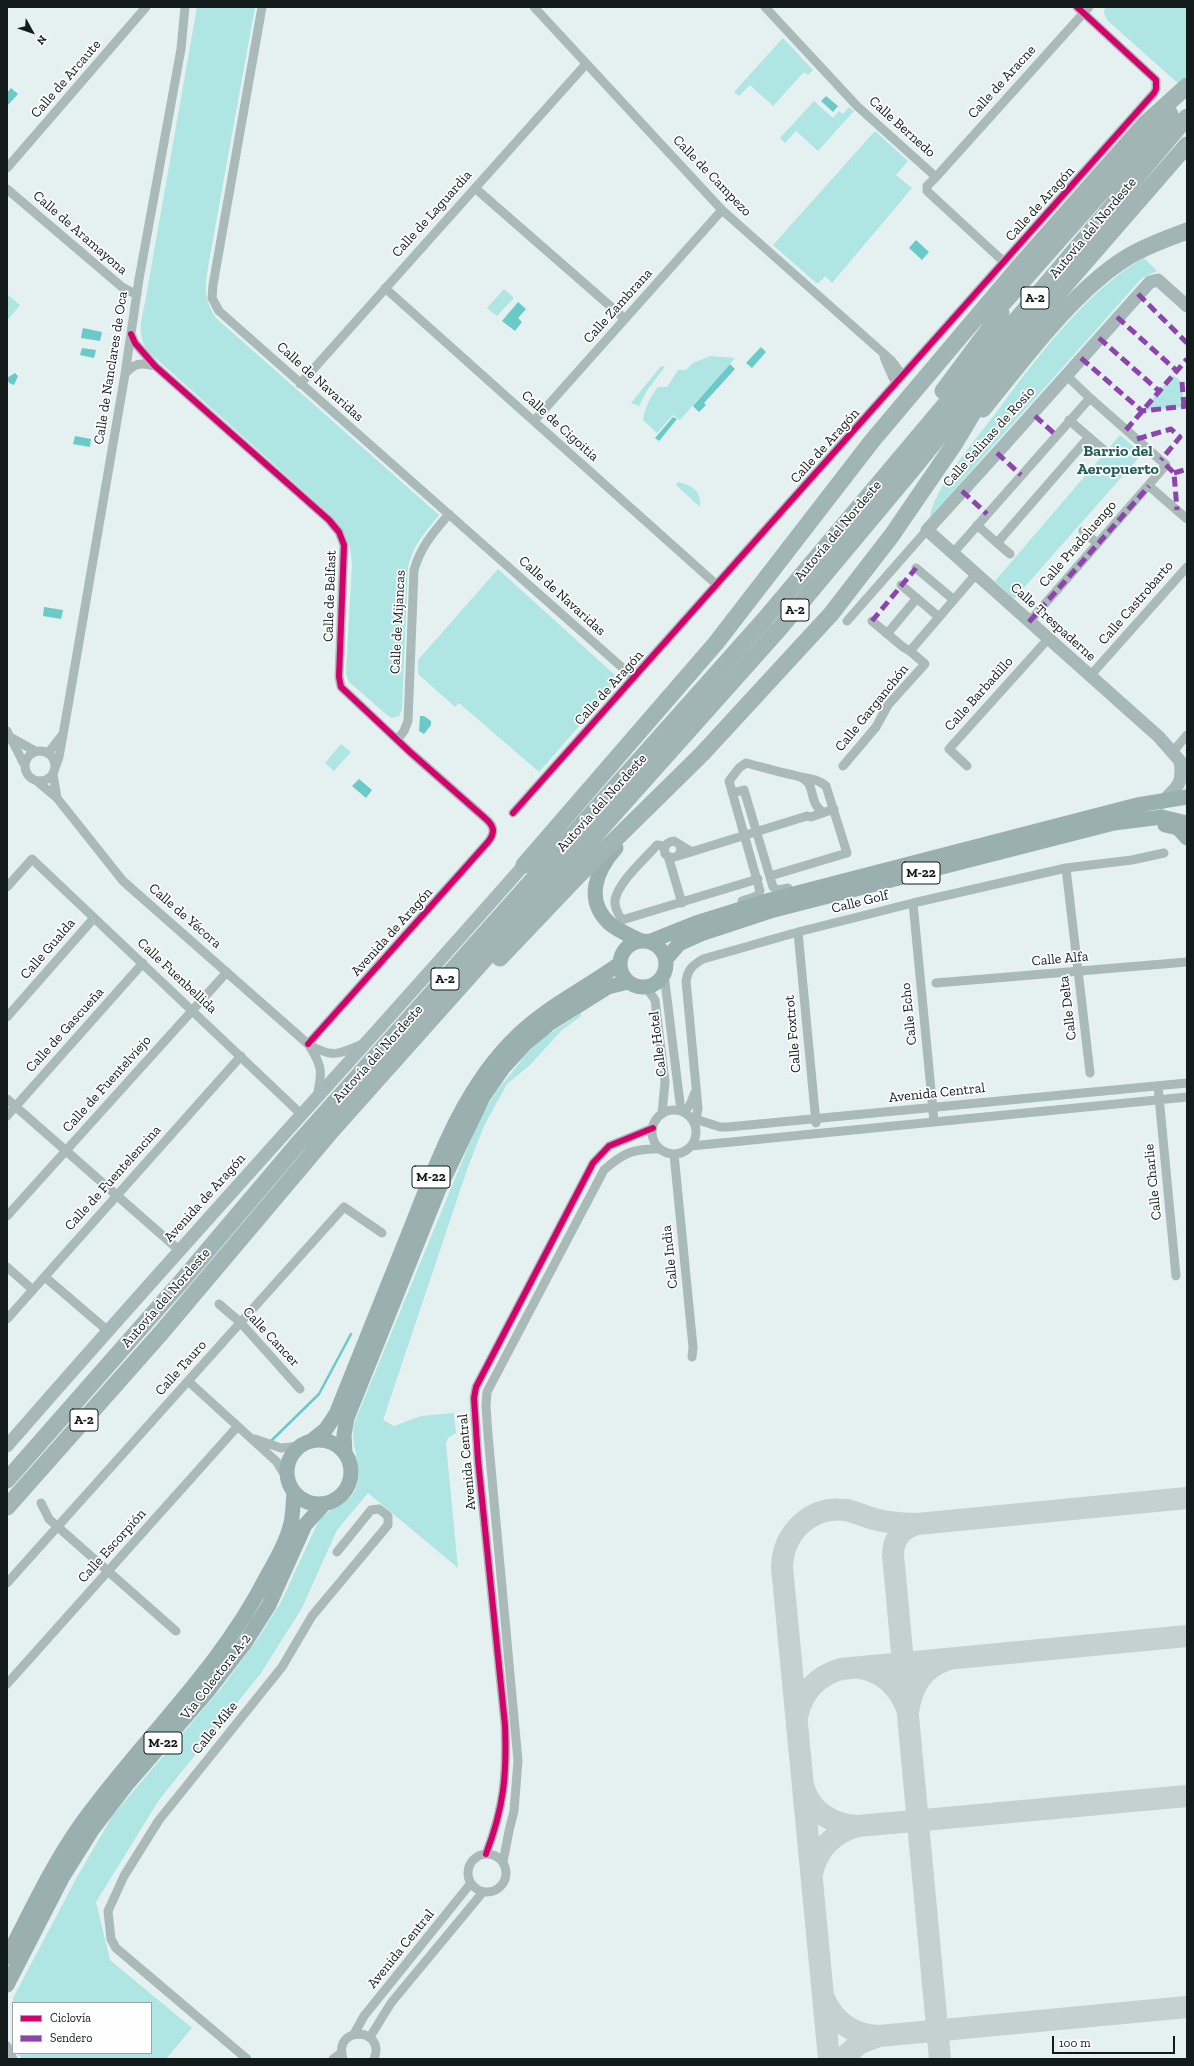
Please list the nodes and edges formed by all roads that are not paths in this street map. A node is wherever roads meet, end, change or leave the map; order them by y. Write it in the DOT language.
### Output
graph roads {
  1 [pos="146,7"];
  2 [pos="185,7"];
  3 [pos="262,7"];
  4 [pos="534,7"];
  5 [pos="765,7"];
  6 [pos="1083,9"];
  7 [pos="586,64"];
  8 [pos="1187,86"];
  9 [pos="1187,91"];
  10 [pos="1170,102"];
  11 [pos="1187,117"];
  12 [pos="1187,145"];
  13 [pos="7,168"];
  14 [pos="936,177"];
  15 [pos="475,188"];
  16 [pos="7,189"];
  17 [pos="722,210"];
  18 [pos="1187,231"];
  19 [pos="1053,247"];
  20 [pos="1004,262"];
  21 [pos="385,288"];
  22 [pos="137,295"];
  23 [pos="1187,306"];
  24 [pos="625,319"];
  25 [pos="131,334"];
  26 [pos="1015,343"];
  27 [pos="155,366"];
  28 [pos="125,374"];
  29 [pos="1066,375"];
  30 [pos="900,379"];
  31 [pos="300,384"];
  32 [pos="1090,398"];
  33 [pos="1069,420"];
  34 [pos="534,421"];
  35 [pos="1089,437"];
  36 [pos="955,443"];
  37 [pos="1105,451"];
  38 [pos="883,478"];
  39 [pos="1148,486"];
  40 [pos="449,514"];
  41 [pos="1187,519"];
  42 [pos="977,525"];
  43 [pos="927,530"];
  44 [pos="1084,531"];
  45 [pos="997,543"];
  46 [pos="1097,543"];
  47 [pos="953,553"];
  48 [pos="1010,554"];
  49 [pos="1187,567"];
  50 [pos="916,568"];
  51 [pos="976,574"];
  52 [pos="717,585"];
  53 [pos="901,586"];
  54 [pos="916,598"];
  55 [pos="954,600"];
  56 [pos="939,617"];
  57 [pos="847,621"];
  58 [pos="872,621"];
  59 [pos="1029,622"];
  60 [pos="887,634"];
  61 [pos="1048,639"];
  62 [pos="910,651"];
  63 [pos="1090,676"];
  64 [pos="634,678"];
  65 [pos="64,733"];
  66 [pos="9,734"];
  67 [pos="1187,735"];
  68 [pos="1159,737"];
  69 [pos="397,740"];
  70 [pos="1176,748"];
  71 [pos="35,751"];
  72 [pos="48,753"];
  73 [pos="1185,763"];
  74 [pos="24,764"];
  75 [pos="843,766"];
  76 [pos="968,766"];
  77 [pos="54,771"];
  78 [pos="800,777"];
  79 [pos="37,781"];
  80 [pos="675,781"];
  81 [pos="732,793"];
  82 [pos="1187,797"];
  83 [pos="57,798"];
  84 [pos="1161,802"];
  85 [pos="1187,802"];
  86 [pos="816,805"];
  87 [pos="834,810"];
  88 [pos="513,813"];
  89 [pos="823,813"];
  90 [pos="807,816"];
  91 [pos="1187,817"];
  92 [pos="1114,823"];
  93 [pos="1187,823"];
  94 [pos="756,832"];
  95 [pos="493,835"];
  96 [pos="745,836"];
  97 [pos="1187,838"];
  98 [pos="589,841"];
  99 [pos="680,845"];
  100 [pos="665,846"];
  101 [pos="974,846"];
  102 [pos="692,852"];
  103 [pos="1164,853"];
  104 [pos="668,856"];
  105 [pos="678,856"];
  106 [pos="524,865"];
  107 [pos="1066,868"];
  108 [pos="770,876"];
  109 [pos="758,879"];
  110 [pos="7,887"];
  111 [pos="682,903"];
  112 [pos="913,903"];
  113 [pos="94,918"];
  114 [pos="696,922"];
  115 [pos="798,932"];
  116 [pos="645,941"];
  117 [pos="1187,962"];
  118 [pos="143,963"];
  119 [pos="619,964"];
  120 [pos="665,966"];
  121 [pos="1078,971"];
  122 [pos="228,972"];
  123 [pos="628,982"];
  124 [pos="936,983"];
  125 [pos="646,987"];
  126 [pos="193,1010"];
  127 [pos="7,1017"];
  128 [pos="365,1043"];
  129 [pos="308,1044"];
  130 [pos="241,1056"];
  131 [pos="1090,1073"];
  132 [pos="1187,1083"];
  133 [pos="1158,1086"];
  134 [pos="696,1091"];
  135 [pos="1187,1097"];
  136 [pos="7,1099"];
  137 [pos="316,1099"];
  138 [pos="1159,1100"];
  139 [pos="15,1106"];
  140 [pos="933,1108"];
  141 [pos="662,1114"];
  142 [pos="302,1115"];
  143 [pos="7,1116"];
  144 [pos="690,1117"];
  145 [pos="815,1119"];
  146 [pos="934,1121"];
  147 [pos="653,1128"];
  148 [pos="339,1132"];
  149 [pos="817,1133"];
  150 [pos="691,1146"];
  151 [pos="660,1149"];
  152 [pos="66,1150"];
  153 [pos="674,1154"];
  154 [pos="117,1195"];
  155 [pos="7,1216"];
  156 [pos="382,1233"];
  157 [pos="179,1250"];
  158 [pos="7,1267"];
  159 [pos="1176,1276"];
  160 [pos="45,1277"];
  161 [pos="33,1290"];
  162 [pos="219,1304"];
  163 [pos="7,1319"];
  164 [pos="241,1323"];
  165 [pos="108,1331"];
  166 [pos="161,1333"];
  167 [pos="692,1357"];
  168 [pos="188,1381"];
  169 [pos="300,1389"];
  170 [pos="237,1427"];
  171 [pos="252,1438"];
  172 [pos="9,1440"];
  173 [pos="306,1444"];
  174 [pos="345,1453"];
  175 [pos="287,1479"];
  176 [pos="7,1480"];
  177 [pos="294,1493"];
  178 [pos="41,1503"];
  179 [pos="324,1504"];
  180 [pos="7,1507"];
  181 [pos="57,1527"];
  182 [pos="337,1552"];
  183 [pos="108,1571"];
  184 [pos="7,1583"];
  185 [pos="176,1631"];
  186 [pos="7,1684"];
  187 [pos="486,1854"];
  188 [pos="503,1862"];
  189 [pos="471,1883"];
  190 [pos="483,1892"];
  191 [pos="7,1957"];
  192 [pos="7,1985"];
  193 [pos="354,2034"];
  194 [pos="370,2037"];
  195 [pos="7,2046"];
  196 [pos="342,2056"];
  197 [pos="13,2059"];
  198 [pos="247,2059"];
  199 [pos="333,2059"];
  200 [pos="374,2059"];
  1 -- 13 [label="street, Calle de Arcaute"];
  2 -- 22 [label="street, Calle de Nanclares de Oca"];
  3 -- 31 [label="street, Calle de Navaridas"];
  4 -- 7 [label="street, Calle de Campezo"];
  5 -- 14 [label="street, Calle Bernedo"];
  6 -- 14 [label="street, Calle de Aracne"];
  6 -- 20 [label="street, Calle de Aragón"];
  7 -- 15 [label="street, Calle de Laguardia"];
  7 -- 17 [label="street, Calle de Campezo"];
  8 -- 10 [label="highway"];
  9 -- 10 [label="highway"];
  9 -- 19 [label="highway"];
  10 -- 106 [label="highway"];
  11 -- 38 [label="highway, Autovía del Nordeste / A-2"];
  12 -- 26 [label="highway, Autovía del Nordeste / A-2"];
  14 -- 20 [label="street, Calle Bernedo"];
  15 -- 21 [label="street, Calle de Laguardia"];
  15 -- 24 [label="street"];
  16 -- 22 [label="street, Calle de Aramayona"];
  17 -- 24 [label="street, Calle Zambrana"];
  17 -- 30 [label="street, Calle de Campezo"];
  18 -- 36 [label="highway"];
  19 -- 38 [label="highway"];
  19 -- 106 [label="highway"];
  20 -- 30 [label="street, Calle de Aragón"];
  21 -- 31 [label="street, Calle de Laguardia"];
  21 -- 34 [label="street, Calle de Cigoitia"];
  22 -- 25 [label="street, Calle de Nanclares de Oca"];
  23 -- 29 [label="street, Calle Salinas de Rosío"];
  24 -- 34 [label="street, Calle Zambrana"];
  25 -- 27 [label="street, Calle de Belfast"];
  25 -- 28 [label="street, Calle de Nanclares de Oca"];
  26 -- 36 [label="highway"];
  26 -- 98 [label="highway, Autovía del Nordeste / A-2"];
  27 -- 28 [label="street"];
  27 -- 69 [label="street, Calle de Belfast"];
  28 -- 65 [label="street, Calle de Nanclares de Oca"];
  29 -- 32 [label="street"];
  29 -- 43 [label="street, Calle Salinas de Rosío"];
  30 -- 52 [label="street, Calle de Aragón"];
  31 -- 40 [label="street, Calle de Navaridas"];
  32 -- 33 [label="street"];
  32 -- 39 [label="street, Calle Pradoluengo"];
  33 -- 35 [label="street"];
  33 -- 42 [label="street"];
  34 -- 52 [label="street, Calle de Cigoitia"];
  35 -- 37 [label="street"];
  35 -- 45 [label="street"];
  36 -- 80 [label="highway"];
  38 -- 176 [label="highway, Autovía del Nordeste / A-2"];
  39 -- 41 [label="street"];
  39 -- 46 [label="street, Calle Pradoluengo"];
  40 -- 64 [label="street, Calle de Navaridas"];
  40 -- 69 [label="street, Calle de Mijancas"];
  42 -- 45 [label="street"];
  42 -- 47 [label="street"];
  43 -- 47 [label="street, Calle Trespaderne"];
  43 -- 57 [label="street, Calle Salinas de Rosío"];
  44 -- 46 [label="street"];
  45 -- 48 [label="street"];
  46 -- 59 [label="street, Calle Pradoluengo"];
  47 -- 51 [label="street, Calle Trespaderne"];
  49 -- 63 [label="street, Calle Castrobarto"];
  50 -- 55 [label="street"];
  51 -- 55 [label="street, Calle Garganchón"];
  51 -- 59 [label="street, Calle Trespaderne"];
  52 -- 64 [label="street, Calle de Aragón"];
  53 -- 54 [label="street"];
  54 -- 56 [label="street"];
  54 -- 60 [label="street"];
  55 -- 56 [label="street, Calle Garganchón"];
  56 -- 62 [label="street, Calle Garganchón"];
  58 -- 60 [label="street, Calle Garganchón"];
  59 -- 61 [label="street, Calle Trespaderne"];
  60 -- 62 [label="street, Calle Garganchón"];
  61 -- 63 [label="street, Calle Trespaderne"];
  61 -- 76 [label="street, Calle Barbadillo"];
  62 -- 75 [label="street, Calle Garganchón"];
  63 -- 68 [label="street, Calle Trespaderne"];
  64 -- 88 [label="street, Calle de Aragón"];
  65 -- 72 [label="street, Calle de Nanclares de Oca"];
  65 -- 77 [label="street, Calle de Nanclares de Oca"];
  66 -- 71 [label="street"];
  66 -- 74 [label="street"];
  67 -- 70 [label="street"];
  68 -- 70 [label="street, Calle Trespaderne"];
  68 -- 73 [label="street, Calle Trespaderne"];
  69 -- 95 [label="street, Calle de Belfast"];
  70 -- 73 [label="street, Calle Trespaderne"];
  71 -- 72 [label="street"];
  71 -- 74 [label="street"];
  72 -- 77 [label="street"];
  73 -- 84 [label="street"];
  74 -- 79 [label="street"];
  77 -- 79 [label="street"];
  77 -- 83 [label="street, Calle de Yécora"];
  78 -- 81 [label="street"];
  78 -- 86 [label="street"];
  78 -- 87 [label="street"];
  79 -- 83 [label="street, Calle de Yécora"];
  80 -- 116 [label="main road"];
  80 -- 148 [label="highway"];
  81 -- 94 [label="street"];
  81 -- 96 [label="street"];
  82 -- 84 [label="main road, M-22"];
  83 -- 122 [label="street, Calle de Yécora"];
  84 -- 101 [label="main road, M-22"];
  85 -- 91 [label="main road"];
  86 -- 89 [label="street"];
  86 -- 90 [label="street"];
  87 -- 89 [label="street"];
  87 -- 108 [label="street"];
  89 -- 90 [label="street"];
  90 -- 94 [label="street"];
  92 -- 93 [label="main road, M-22"];
  92 -- 97 [label="main road"];
  92 -- 120 [label="main road, M-22"];
  94 -- 96 [label="street"];
  94 -- 108 [label="street"];
  95 -- 129 [label="street, Avenida de Aragón"];
  96 -- 102 [label="street"];
  96 -- 109 [label="street"];
  98 -- 148 [label="highway"];
  98 -- 166 [label="highway, Autovía del Nordeste / A-2"];
  99 -- 100 [label="street"];
  99 -- 102 [label="street"];
  99 -- 105 [label="street"];
  100 -- 104 [label="street"];
  100 -- 111 [label="street"];
  101 -- 108 [label="street"];
  101 -- 114 [label="main road, M-22"];
  102 -- 105 [label="street"];
  103 -- 107 [label="street, Calle Golf"];
  104 -- 105 [label="street"];
  104 -- 111 [label="street"];
  106 -- 128 [label="street, Avenida de Aragón"];
  107 -- 112 [label="street, Calle Golf"];
  107 -- 121 [label="street, Calle Delta"];
  109 -- 111 [label="street"];
  109 -- 114 [label="street"];
  110 -- 113 [label="street, Calle Fuenbellida"];
  112 -- 115 [label="street, Calle Golf"];
  112 -- 140 [label="street, Calle Echo"];
  113 -- 118 [label="street, Calle Fuenbellida"];
  113 -- 127 [label="street, Calle Gualda"];
  114 -- 116 [label="main road, M-22"];
  115 -- 134 [label="street, Calle Golf"];
  115 -- 145 [label="street, Calle Foxtrot"];
  116 -- 119 [label="main road"];
  116 -- 120 [label="main road"];
  117 -- 121 [label="street, Calle Alfa"];
  118 -- 126 [label="street, Calle Fuenbellida"];
  118 -- 139 [label="street, Calle de Gascueña"];
  119 -- 123 [label="main road"];
  119 -- 173 [label="main road, M-22"];
  120 -- 125 [label="main road"];
  120 -- 144 [label="street, Calle Hotel"];
  121 -- 124 [label="street, Calle Alfa"];
  121 -- 131 [label="street, Calle Delta"];
  122 -- 126 [label="street, Calle de Fuentelviejo"];
  122 -- 129 [label="street, Calle de Yécora"];
  123 -- 125 [label="main road"];
  123 -- 174 [label="main road, M-22"];
  125 -- 141 [label="street, Calle Hotel"];
  126 -- 130 [label="street, Calle Fuenbellida"];
  126 -- 152 [label="street, Calle de Fuentelviejo"];
  128 -- 129 [label="street, Calle de Yécora"];
  128 -- 137 [label="street, Avenida de Aragón"];
  129 -- 137 [label="street, Calle de Yécora"];
  130 -- 142 [label="street, Calle Fuenbellida"];
  130 -- 154 [label="street, Calle de Fuentelencina"];
  132 -- 133 [label="street, Avenida Central"];
  133 -- 138 [label="street, Calle Charlie"];
  133 -- 140 [label="street, Avenida Central"];
  134 -- 144 [label="street, Calle Golf"];
  134 -- 144 [label="street"];
  135 -- 138 [label="street, Avenida Central"];
  136 -- 139 [label="street"];
  137 -- 142 [label="street, Avenida de Aragón"];
  138 -- 146 [label="street, Avenida Central"];
  138 -- 159 [label="street, Calle Charlie"];
  139 -- 143 [label="street, Calle de Gascueña"];
  139 -- 152 [label="street"];
  140 -- 145 [label="street, Avenida Central"];
  140 -- 146 [label="street, Calle Echo"];
  141 -- 144 [label="street"];
  141 -- 147 [label="street"];
  142 -- 157 [label="street, Avenida de Aragón"];
  144 -- 145 [label="street, Avenida Central"];
  144 -- 150 [label="street"];
  145 -- 149 [label="street, Calle Foxtrot"];
  146 -- 149 [label="street, Avenida Central"];
  147 -- 151 [label="street"];
  147 -- 187 [label="street, Avenida Central"];
  148 -- 166 [label="highway"];
  149 -- 150 [label="street, Avenida Central"];
  150 -- 153 [label="street"];
  151 -- 153 [label="street"];
  151 -- 188 [label="street, Avenida Central"];
  152 -- 154 [label="street"];
  152 -- 155 [label="street, Calle de Fuentelviejo"];
  153 -- 167 [label="street, Calle India"];
  154 -- 157 [label="street"];
  154 -- 160 [label="street, Calle de Fuentelencina"];
  156 -- 164 [label="street, Calle Tauro"];
  157 -- 165 [label="street, Avenida de Aragón"];
  158 -- 161 [label="street"];
  160 -- 161 [label="street, Calle de Fuentelencina"];
  160 -- 165 [label="street"];
  161 -- 163 [label="street, Calle de Fuentelencina"];
  162 -- 164 [label="street, Calle Cancer"];
  164 -- 168 [label="street, Calle Tauro"];
  164 -- 169 [label="street, Calle Cancer"];
  165 -- 172 [label="street, Avenida de Aragón"];
  166 -- 180 [label="highway, Autovía del Nordeste / A-2"];
  168 -- 170 [label="street"];
  168 -- 181 [label="street, Calle Tauro"];
  170 -- 171 [label="street"];
  170 -- 183 [label="street, Calle Escorpión"];
  171 -- 173 [label="street"];
  171 -- 175 [label="street"];
  173 -- 174 [label="main road"];
  173 -- 175 [label="main road, M-22"];
  174 -- 179 [label="main road, M-22"];
  175 -- 177 [label="main road"];
  177 -- 179 [label="main road"];
  177 -- 191 [label="main road, M-22"];
  178 -- 181 [label="street"];
  179 -- 192 [label="main road, Vía Colectora A-2 / M-22"];
  181 -- 183 [label="street"];
  181 -- 184 [label="street, Calle Tauro"];
  182 -- 198 [label="street, Calle Mike"];
  183 -- 185 [label="street"];
  183 -- 186 [label="street, Calle Escorpión"];
  187 -- 188 [label="street"];
  187 -- 189 [label="street"];
  188 -- 190 [label="street"];
  189 -- 190 [label="street"];
  189 -- 193 [label="street, Avenida Central"];
  190 -- 194 [label="street, Avenida Central"];
  193 -- 194 [label="street"];
  193 -- 196 [label="street, Avenida Central"];
  194 -- 200 [label="street"];
  195 -- 197 [label="street"];
  196 -- 199 [label="street"];
}
